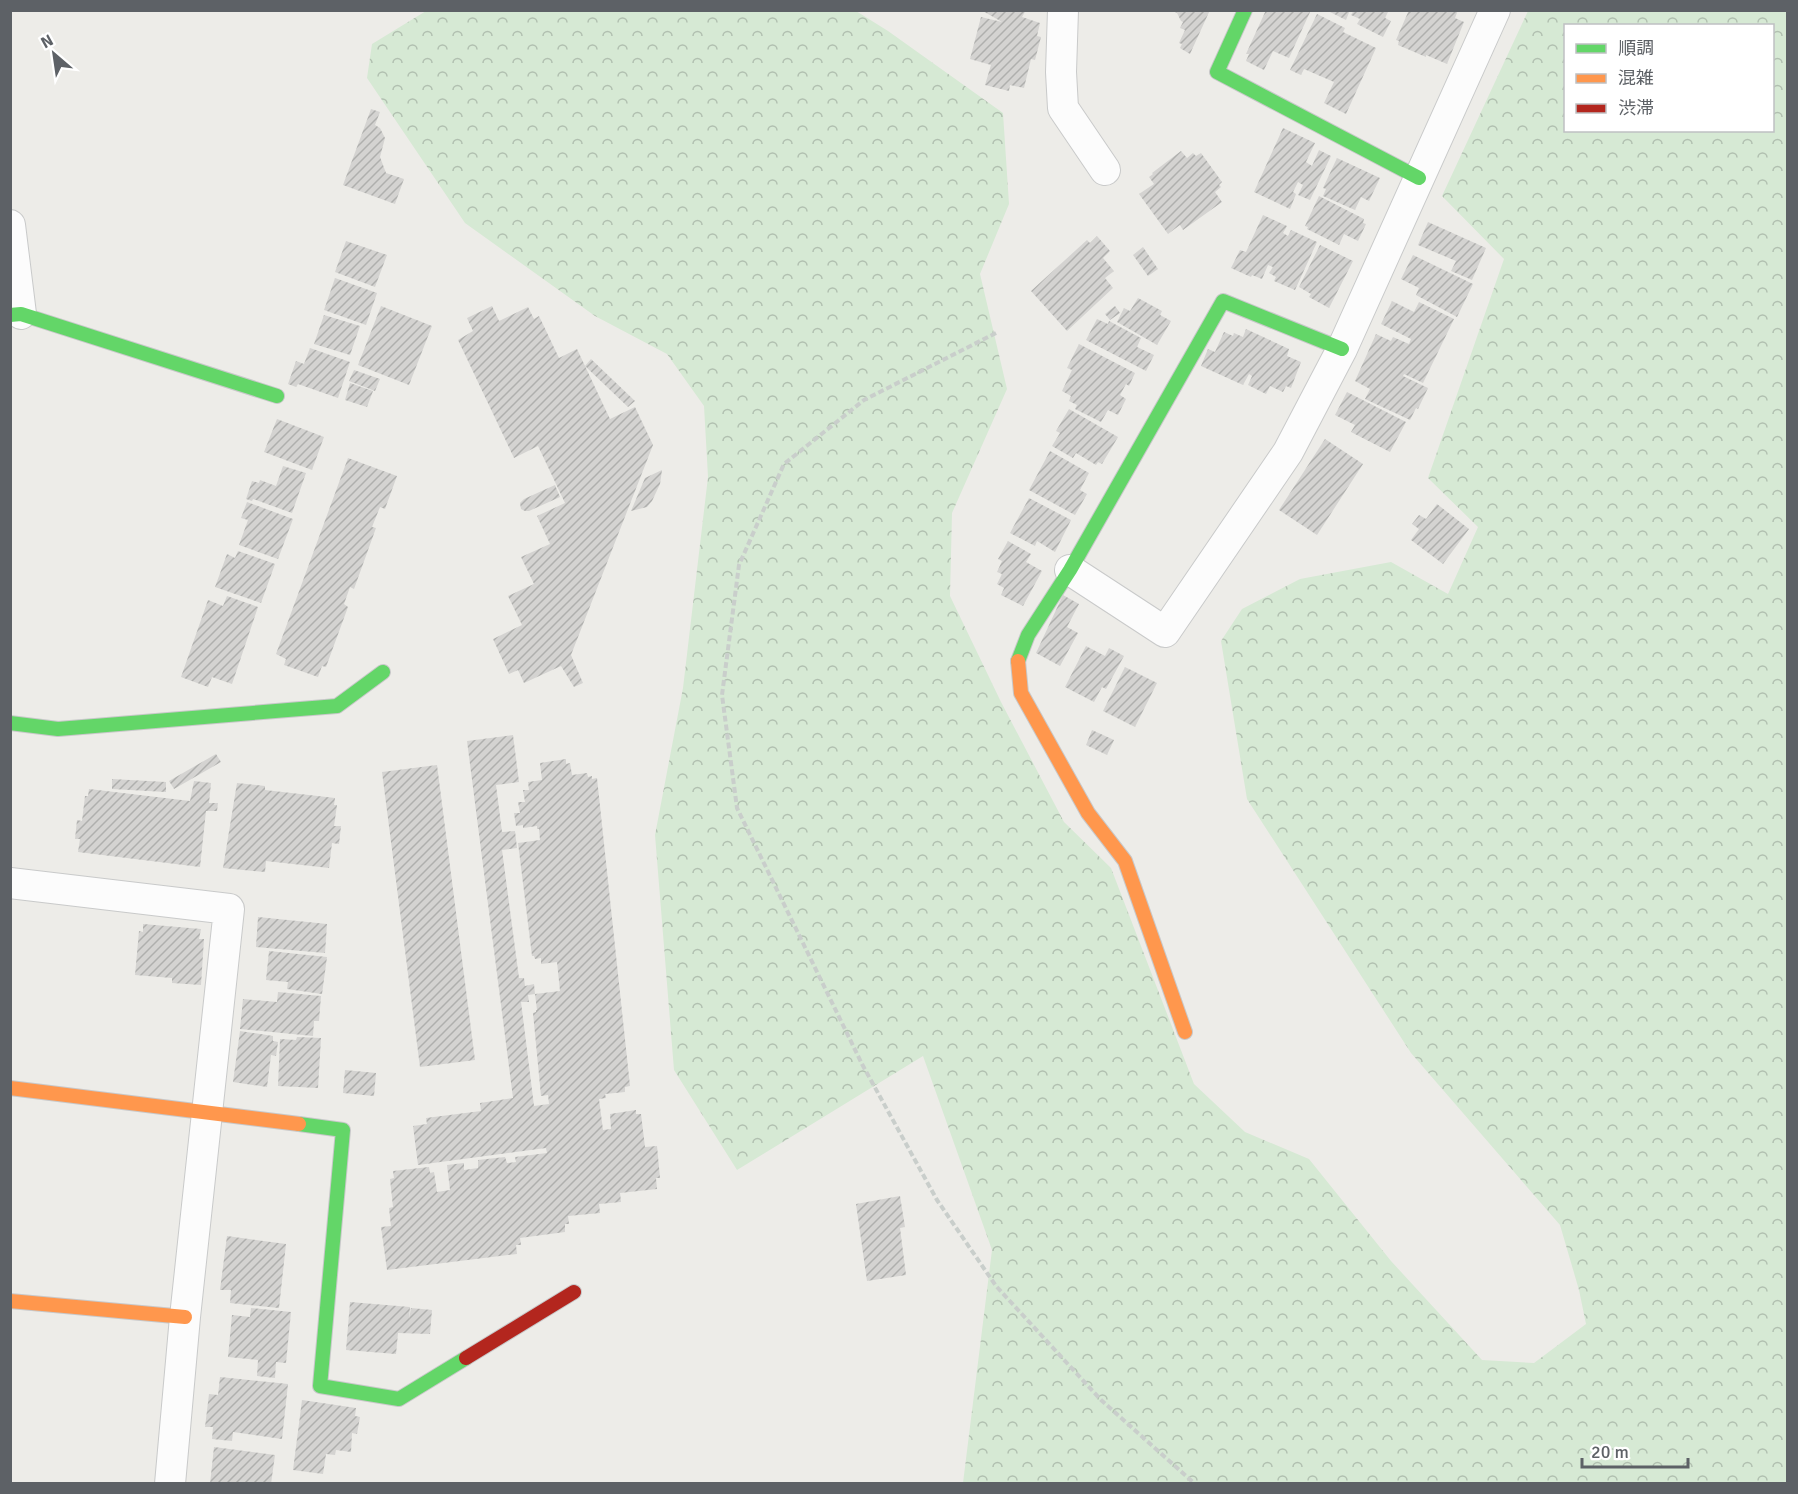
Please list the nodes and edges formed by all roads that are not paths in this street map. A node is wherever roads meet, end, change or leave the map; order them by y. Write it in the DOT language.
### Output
graph roads {
  1 [pos="1063,10"];
  2 [pos="1245,10"];
  3 [pos="1495,10"];
  4 [pos="1105,170"];
  5 [pos="1419,178"];
  6 [pos="10,225"];
  7 [pos="16,314"];
  8 [pos="1342,349"];
  9 [pos="277,396"];
  10 [pos="1070,570"];
  11 [pos="383,672"];
  12 [pos="10,723"];
  13 [pos="10,884"];
  14 [pos="1185,1032"];
  15 [pos="10,1088"];
  16 [pos="207,1112"];
  17 [pos="574,1292"];
  18 [pos="10,1301"];
  19 [pos="185,1317"];
  20 [pos="170,1484"];
  1 -- 4 [label="street"];
  2 -- 5 [label="street"];
  3 -- 5 [label="street"];
  5 -- 8 [label="street"];
  6 -- 7 [label="street"];
  7 -- 9 [label="street"];
  8 -- 10 [label="street"];
  8 -- 10 [label="street"];
  10 -- 14 [label="street"];
  11 -- 12 [label="street"];
  13 -- 16 [label="street"];
  15 -- 16 [label="street"];
  16 -- 17 [label="street"];
  16 -- 19 [label="street"];
  18 -- 19 [label="street"];
  19 -- 20 [label="street"];
}
